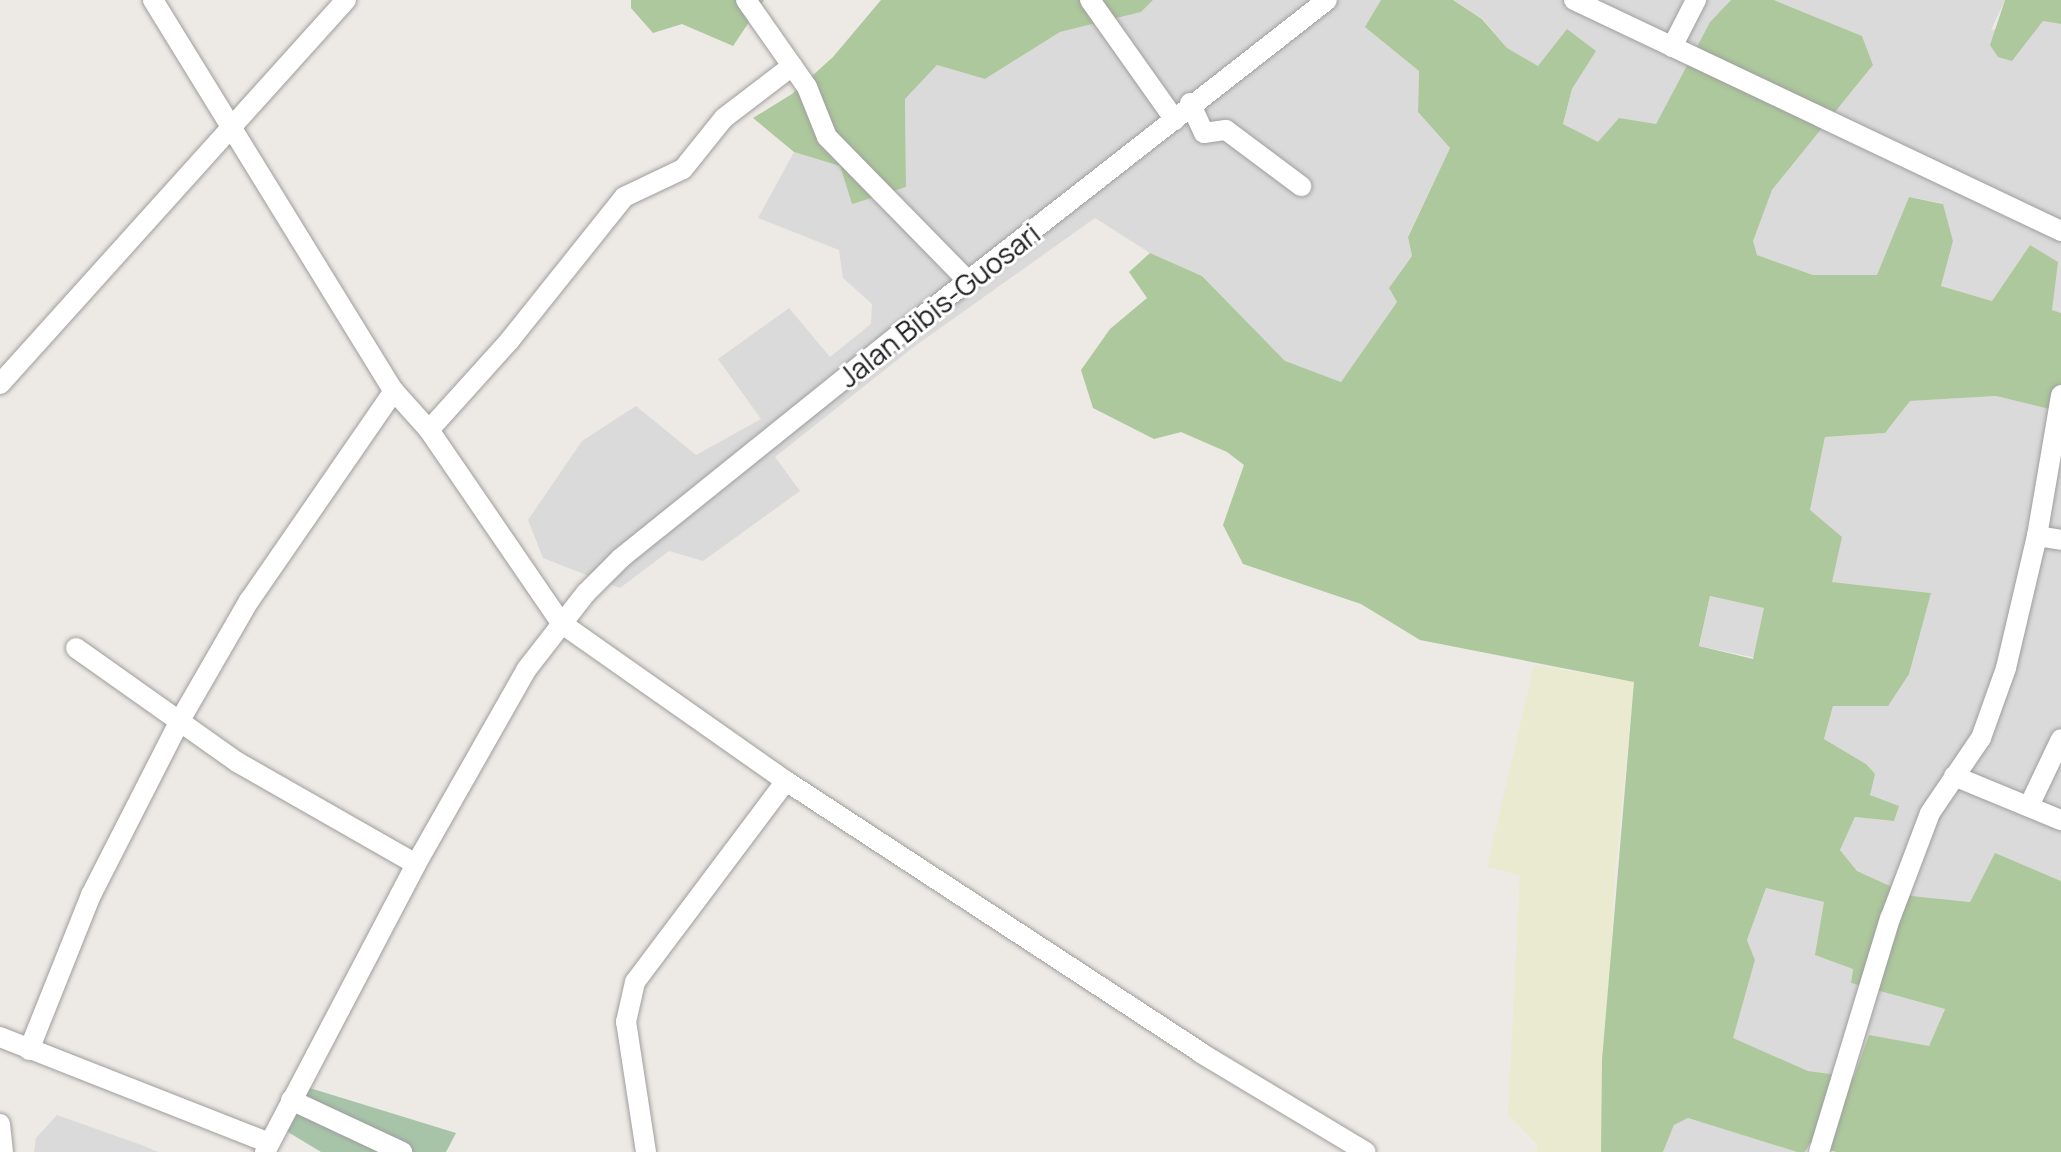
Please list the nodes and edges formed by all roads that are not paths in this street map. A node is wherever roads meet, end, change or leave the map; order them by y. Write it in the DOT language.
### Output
graph roads {
  1 [pos="153,0"];
  2 [pos="346,0"];
  3 [pos="746,0"];
  4 [pos="1090,0"];
  5 [pos="1327,0"];
  6 [pos="1574,0"];
  7 [pos="1696,0"];
  8 [pos="1672,47"];
  9 [pos="792,66"];
  10 [pos="1190,103"];
  11 [pos="1175,120"];
  12 [pos="230,131"];
  13 [pos="1301,186"];
  14 [pos="2061,231"];
  15 [pos="968,281"];
  16 [pos="0,384"];
  17 [pos="394,391"];
  18 [pos="2061,395"];
  19 [pos="429,430"];
  20 [pos="2037,536"];
  21 [pos="2061,540"];
  22 [pos="561,623"];
  23 [pos="76,648"];
  24 [pos="179,722"];
  25 [pos="2061,739"];
  26 [pos="1954,776"];
  27 [pos="786,781"];
  28 [pos="2029,806"];
  29 [pos="2061,820"];
  30 [pos="416,864"];
  31 [pos="0,1037"];
  32 [pos="29,1050"];
  33 [pos="291,1100"];
  34 [pos="0,1124"];
  35 [pos="267,1147"];
  36 [pos="3,1152"];
  37 [pos="402,1152"];
  38 [pos="646,1152"];
  39 [pos="1366,1152"];
  40 [pos="1819,1152"];
  1 -- 12 [label="street"];
  2 -- 12 [label="street"];
  3 -- 9 [label="street"];
  4 -- 11 [label="street"];
  5 -- 10 [label="street, Jalan Bibis-Guosari"];
  6 -- 8 [label="street"];
  7 -- 8 [label="street"];
  8 -- 14 [label="street"];
  9 -- 15 [label="street"];
  9 -- 19 [label="street"];
  10 -- 11 [label="street, Jalan Bibis-Guosari"];
  10 -- 13 [label="street"];
  11 -- 15 [label="street, Jalan Bibis-Guosari"];
  12 -- 16 [label="street"];
  12 -- 17 [label="street"];
  15 -- 22 [label="street, Jalan Bibis-Guosari"];
  17 -- 19 [label="street"];
  17 -- 24 [label="street"];
  18 -- 20 [label="street"];
  19 -- 22 [label="street"];
  20 -- 21 [label="street"];
  20 -- 26 [label="street"];
  22 -- 27 [label="street"];
  22 -- 30 [label="street, Jalan Bibis-Guosari"];
  23 -- 24 [label="street"];
  24 -- 30 [label="street"];
  24 -- 32 [label="street"];
  25 -- 28 [label="street"];
  26 -- 28 [label="street"];
  26 -- 40 [label="street"];
  27 -- 38 [label="street"];
  27 -- 39 [label="street"];
  28 -- 29 [label="street"];
  30 -- 33 [label="street, Jalan Bibis-Guosari"];
  31 -- 32 [label="street"];
  32 -- 35 [label="street"];
  33 -- 35 [label="street, Jalan Bibis-Guosari"];
  33 -- 37 [label="street"];
  34 -- 36 [label="street"];
}
